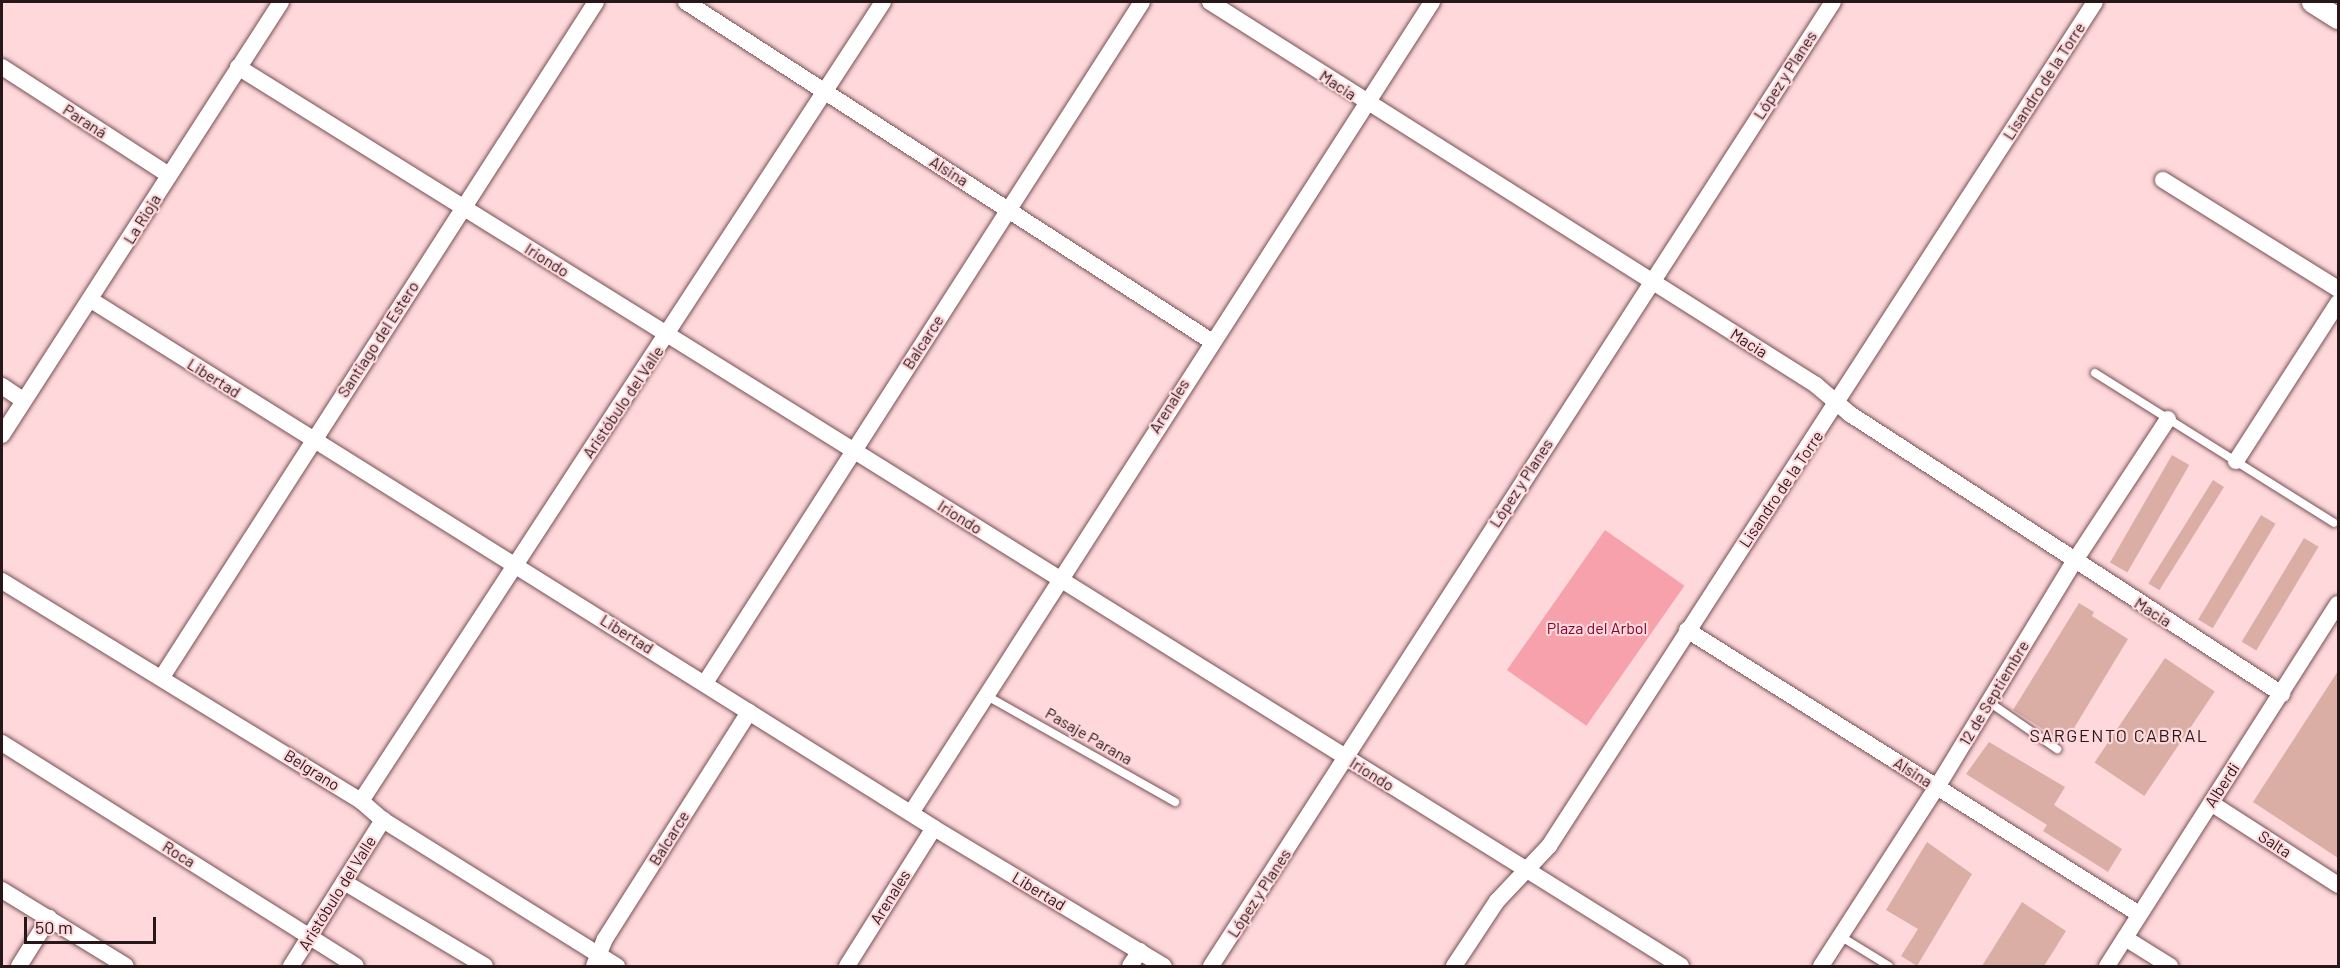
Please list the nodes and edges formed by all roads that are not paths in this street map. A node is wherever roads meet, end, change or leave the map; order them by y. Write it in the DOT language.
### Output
graph roads {
  1 [pos="281,2"];
  2 [pos="596,2"];
  3 [pos="686,2"];
  4 [pos="883,2"];
  5 [pos="1142,2"];
  6 [pos="1210,2"];
  7 [pos="1432,2"];
  8 [pos="1833,2"];
  9 [pos="2095,2"];
  10 [pos="2312,2"];
  11 [pos="2338,18"];
  12 [pos="2,67"];
  13 [pos="238,68"];
  14 [pos="824,92"];
  15 [pos="1365,103"];
  16 [pos="169,175"];
  17 [pos="2163,180"];
  18 [pos="463,208"];
  19 [pos="1009,209"];
  20 [pos="1650,282"];
  21 [pos="2338,289"];
  22 [pos="91,300"];
  23 [pos="2338,303"];
  24 [pos="668,334"];
  25 [pos="1211,341"];
  26 [pos="2095,373"];
  27 [pos="2,386"];
  28 [pos="23,400"];
  29 [pos="1837,404"];
  30 [pos="2168,419"];
  31 [pos="2,435"];
  32 [pos="312,441"];
  33 [pos="853,449"];
  34 [pos="2236,461"];
  35 [pos="2334,523"];
  36 [pos="2074,562"];
  37 [pos="514,565"];
  38 [pos="1059,579"];
  39 [pos="2,581"];
  40 [pos="2338,604"];
  41 [pos="1687,630"];
  42 [pos="162,677"];
  43 [pos="705,683"];
  44 [pos="2282,694"];
  45 [pos="987,696"];
  46 [pos="1989,702"];
  47 [pos="749,712"];
  48 [pos="2,743"];
  49 [pos="2057,748"];
  50 [pos="1346,758"];
  51 [pos="1937,787"];
  52 [pos="361,801"];
  53 [pos="1175,802"];
  54 [pos="2211,803"];
  55 [pos="911,813"];
  56 [pos="383,820"];
  57 [pos="934,828"];
  58 [pos="1528,872"];
  59 [pos="344,882"];
  60 [pos="2338,885"];
  61 [pos="2,890"];
  62 [pos="2139,914"];
  63 [pos="49,918"];
  64 [pos="1840,936"];
  65 [pos="309,937"];
  66 [pos="2125,938"];
  67 [pos="1140,951"];
  68 [pos="597,961"];
  69 [pos="19,966"];
  70 [pos="126,966"];
  71 [pos="291,966"];
  72 [pos="356,966"];
  73 [pos="485,966"];
  74 [pos="617,966"];
  75 [pos="847,966"];
  76 [pos="1130,966"];
  77 [pos="1164,966"];
  78 [pos="1211,966"];
  79 [pos="1454,966"];
  80 [pos="1681,966"];
  81 [pos="1821,966"];
  82 [pos="1889,966"];
  83 [pos="2107,966"];
  84 [pos="2170,966"];
  1 -- 13 [label="street, La Rioja"];
  2 -- 18 [label="street, Santiago del Estero"];
  3 -- 14 [label="street, Alsina"];
  4 -- 14 [label="street, Aristóbulo del Valle"];
  5 -- 19 [label="street, Balcarce"];
  6 -- 15 [label="street, Macia"];
  7 -- 15 [label="street, Arenales"];
  8 -- 20 [label="street, López y Planes"];
  9 -- 29 [label="street, Lisandro de la Torre"];
  10 -- 11 [label="street"];
  12 -- 16 [label="street, Paraná"];
  13 -- 16 [label="street, La Rioja"];
  13 -- 18 [label="street, Iriondo"];
  14 -- 19 [label="street, Alsina"];
  14 -- 24 [label="street, Aristóbulo del Valle"];
  15 -- 20 [label="street, Macia"];
  15 -- 25 [label="street, Arenales"];
  16 -- 22 [label="street, La Rioja"];
  17 -- 21 [label="street"];
  18 -- 24 [label="street, Iriondo"];
  18 -- 32 [label="street, Santiago del Estero"];
  19 -- 25 [label="street, Alsina"];
  19 -- 33 [label="street, Balcarce"];
  20 -- 29 [label="street, Macia"];
  20 -- 50 [label="street, López y Planes"];
  22 -- 28 [label="street, La Rioja"];
  22 -- 32 [label="street, Libertad"];
  23 -- 34 [label="street"];
  24 -- 33 [label="street, Iriondo"];
  24 -- 37 [label="street, Aristóbulo del Valle"];
  25 -- 38 [label="street, Arenales"];
  26 -- 30 [label="lane"];
  27 -- 28 [label="street"];
  28 -- 31 [label="street, La Rioja"];
  29 -- 36 [label="street, Macia"];
  29 -- 41 [label="street, Lisandro de la Torre"];
  30 -- 34 [label="lane"];
  30 -- 36 [label="street, 12 de Septiembre"];
  32 -- 37 [label="street, Libertad"];
  32 -- 42 [label="street, Santiago del Estero"];
  33 -- 38 [label="street, Iriondo"];
  33 -- 43 [label="street, Balcarce"];
  34 -- 35 [label="lane"];
  36 -- 44 [label="street, Macia"];
  36 -- 46 [label="street, 12 de Septiembre"];
  37 -- 43 [label="street, Libertad"];
  37 -- 52 [label="street, Aristóbulo del Valle"];
  38 -- 45 [label="street, Arenales"];
  38 -- 50 [label="street, Iriondo"];
  39 -- 42 [label="street, Belgrano"];
  40 -- 44 [label="street, Alberdi"];
  41 -- 51 [label="street, Alsina"];
  41 -- 58 [label="street, Lisandro de la Torre"];
  42 -- 52 [label="street, Belgrano"];
  43 -- 47 [label="street, Libertad"];
  44 -- 54 [label="street, Alberdi"];
  45 -- 53 [label="lane, Pasaje Parana"];
  45 -- 55 [label="street, Arenales"];
  46 -- 49 [label="lane"];
  46 -- 51 [label="street, 12 de Septiembre"];
  47 -- 55 [label="street, Libertad"];
  47 -- 68 [label="street, Balcarce"];
  48 -- 65 [label="street, Roca"];
  50 -- 58 [label="street, Iriondo"];
  50 -- 78 [label="street, López y Planes"];
  51 -- 62 [label="street, Alsina"];
  51 -- 64 [label="street, 12 de Septiembre"];
  52 -- 56 [label="street, Belgrano"];
  54 -- 60 [label="street, Salta"];
  54 -- 62 [label="street, Alberdi"];
  55 -- 57 [label="street, Libertad"];
  56 -- 59 [label="street, Aristóbulo del Valle"];
  56 -- 68 [label="street, Belgrano"];
  57 -- 67 [label="street, Libertad"];
  57 -- 75 [label="street, Arenales"];
  58 -- 79 [label="street, Lisandro de la Torre"];
  58 -- 80 [label="street, Iriondo"];
  59 -- 65 [label="street, Aristóbulo del Valle"];
  59 -- 73 [label="street"];
  61 -- 63 [label="street"];
  62 -- 66 [label="street, Alberdi"];
  63 -- 69 [label="street"];
  63 -- 70 [label="street"];
  64 -- 81 [label="street, 12 de Septiembre"];
  64 -- 82 [label="lane"];
  65 -- 71 [label="street, Aristóbulo del Valle"];
  65 -- 72 [label="street, Roca"];
  66 -- 83 [label="street, Alberdi"];
  66 -- 84 [label="street"];
  67 -- 76 [label="street"];
  67 -- 77 [label="street, Libertad"];
  68 -- 74 [label="street, Belgrano"];
}
